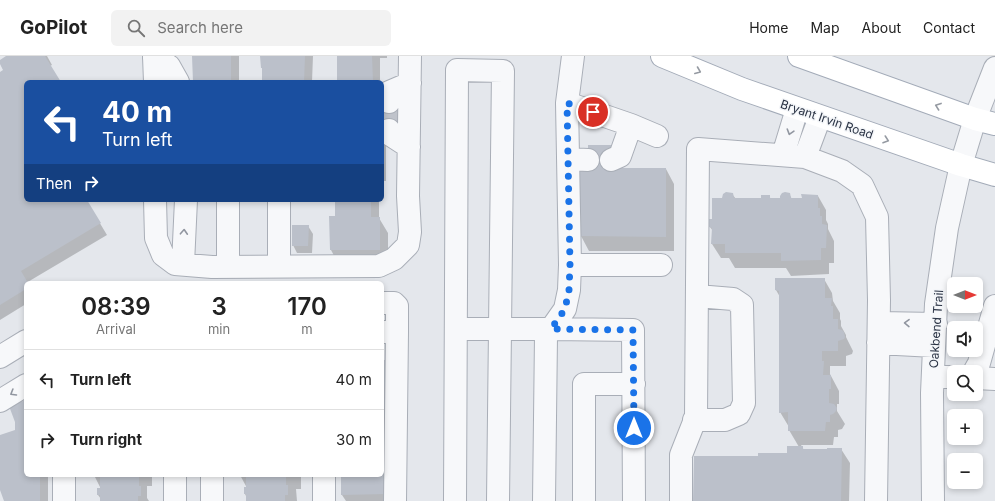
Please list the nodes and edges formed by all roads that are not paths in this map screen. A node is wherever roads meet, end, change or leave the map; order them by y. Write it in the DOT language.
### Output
graph roads {
  1 [pos="410,56"];
  2 [pos="573,56"];
  3 [pos="662,56"];
  4 [pos="799,56"];
  5 [pos="154,57"];
  6 [pos="995,68"];
  7 [pos="155,80"];
  8 [pos="177,80"];
  9 [pos="410,83"];
  10 [pos="389,102"];
  11 [pos="567,103"];
  12 [pos="797,109"];
  13 [pos="820,117"];
  14 [pos="985,122"];
  15 [pos="631,125"];
  16 [pos="389,130"];
  17 [pos="657,136"];
  18 [pos="409,147"];
  19 [pos="783,155"];
  20 [pos="805,157"];
  21 [pos="611,160"];
  22 [pos="961,165"];
  23 [pos="995,175"];
  24 [pos="155,202"];
  25 [pos="186,202"];
  26 [pos="228,202"];
  27 [pos="279,202"];
  28 [pos="183,264"];
  29 [pos="570,265"];
  30 [pos="661,265"];
  31 [pos="278,266"];
  32 [pos="228,267"];
  33 [pos="697,296"];
  34 [pos="384,303"];
  35 [pos="995,306"];
  36 [pos="936,324"];
  37 [pos="456,329"];
  38 [pos="501,329"];
  39 [pos="551,329"];
  40 [pos="389,332"];
  41 [pos="878,333"];
  42 [pos="24,342"];
  43 [pos="934,346"];
  44 [pos="0,357"];
  45 [pos="978,365"];
  46 [pos="944,377"];
  47 [pos="983,378"];
  48 [pos="995,379"];
  49 [pos="634,384"];
  50 [pos="24,386"];
  51 [pos="0,401"];
  52 [pos="694,420"];
  53 [pos="64,477"];
  54 [pos="175,477"];
  55 [pos="212,477"];
  56 [pos="324,477"];
  57 [pos="64,501"];
  58 [pos="175,501"];
  59 [pos="212,501"];
  60 [pos="324,501"];
  61 [pos="395,501"];
  62 [pos="455,501"];
  63 [pos="498,501"];
  64 [pos="544,501"];
  65 [pos="584,501"];
  66 [pos="634,501"];
  67 [pos="682,501"];
  68 [pos="876,501"];
  69 [pos="933,501"];
  1 -- 9 [label="street"];
  2 -- 11 [label="street"];
  3 -- 12 [label="main road, Bryant Irvin Road, one-way"];
  14 -- 4 [label="main road, one-way"];
  5 -- 7 [label="street"];
  5 -- 8 [label="street"];
  6 -- 14 [label="street, Oakbend Trail"];
  9 -- 10 [label="street"];
  9 -- 18 [label="street"];
  11 -- 15 [label="street"];
  11 -- 29 [label="street"];
  12 -- 13 [label="main road, Bryant Irvin Road"];
  12 -- 19 [label="street, one-way"];
  13 -- 20 [label="street"];
  13 -- 22 [label="main road, Bryant Irvin Road, one-way"];
  14 -- 22 [label="street, Oakbend Trail"];
  15 -- 17 [label="street"];
  15 -- 21 [label="street"];
  16 -- 18 [label="street"];
  18 -- 31 [label="street"];
  19 -- 20 [label="street"];
  19 -- 33 [label="street"];
  20 -- 41 [label="street"];
  22 -- 23 [label="main road, Bryant Irvin Road"];
  22 -- 36 [label="street, Oakbend Trail"];
  24 -- 28 [label="street"];
  28 -- 25 [label="street, one-way"];
  26 -- 32 [label="street"];
  27 -- 31 [label="street"];
  28 -- 32 [label="street"];
  29 -- 30 [label="street"];
  29 -- 39 [label="street"];
  31 -- 32 [label="street"];
  33 -- 52 [label="street"];
  33 -- 52 [label="street"];
  34 -- 40 [label="street"];
  35 -- 45 [label="street"];
  36 -- 41 [label="street, one-way"];
  36 -- 43 [label="street, Oakbend Trail"];
  37 -- 38 [label="street"];
  37 -- 38 [label="street"];
  37 -- 62 [label="street"];
  38 -- 39 [label="street"];
  38 -- 63 [label="street"];
  39 -- 49 [label="street"];
  39 -- 64 [label="street"];
  40 -- 61 [label="street"];
  41 -- 43 [label="street"];
  41 -- 68 [label="street"];
  42 -- 44 [label="street"];
  43 -- 46 [label="street, Oakbend Trail"];
  46 -- 69 [label="street, Oakbend Trail"];
  47 -- 48 [label="street"];
  49 -- 65 [label="street"];
  49 -- 66 [label="street"];
  50 -- 51 [label="street, one-way"];
  52 -- 67 [label="street"];
  53 -- 57 [label="street"];
  54 -- 58 [label="street"];
  55 -- 59 [label="street"];
  56 -- 60 [label="street"];
}
